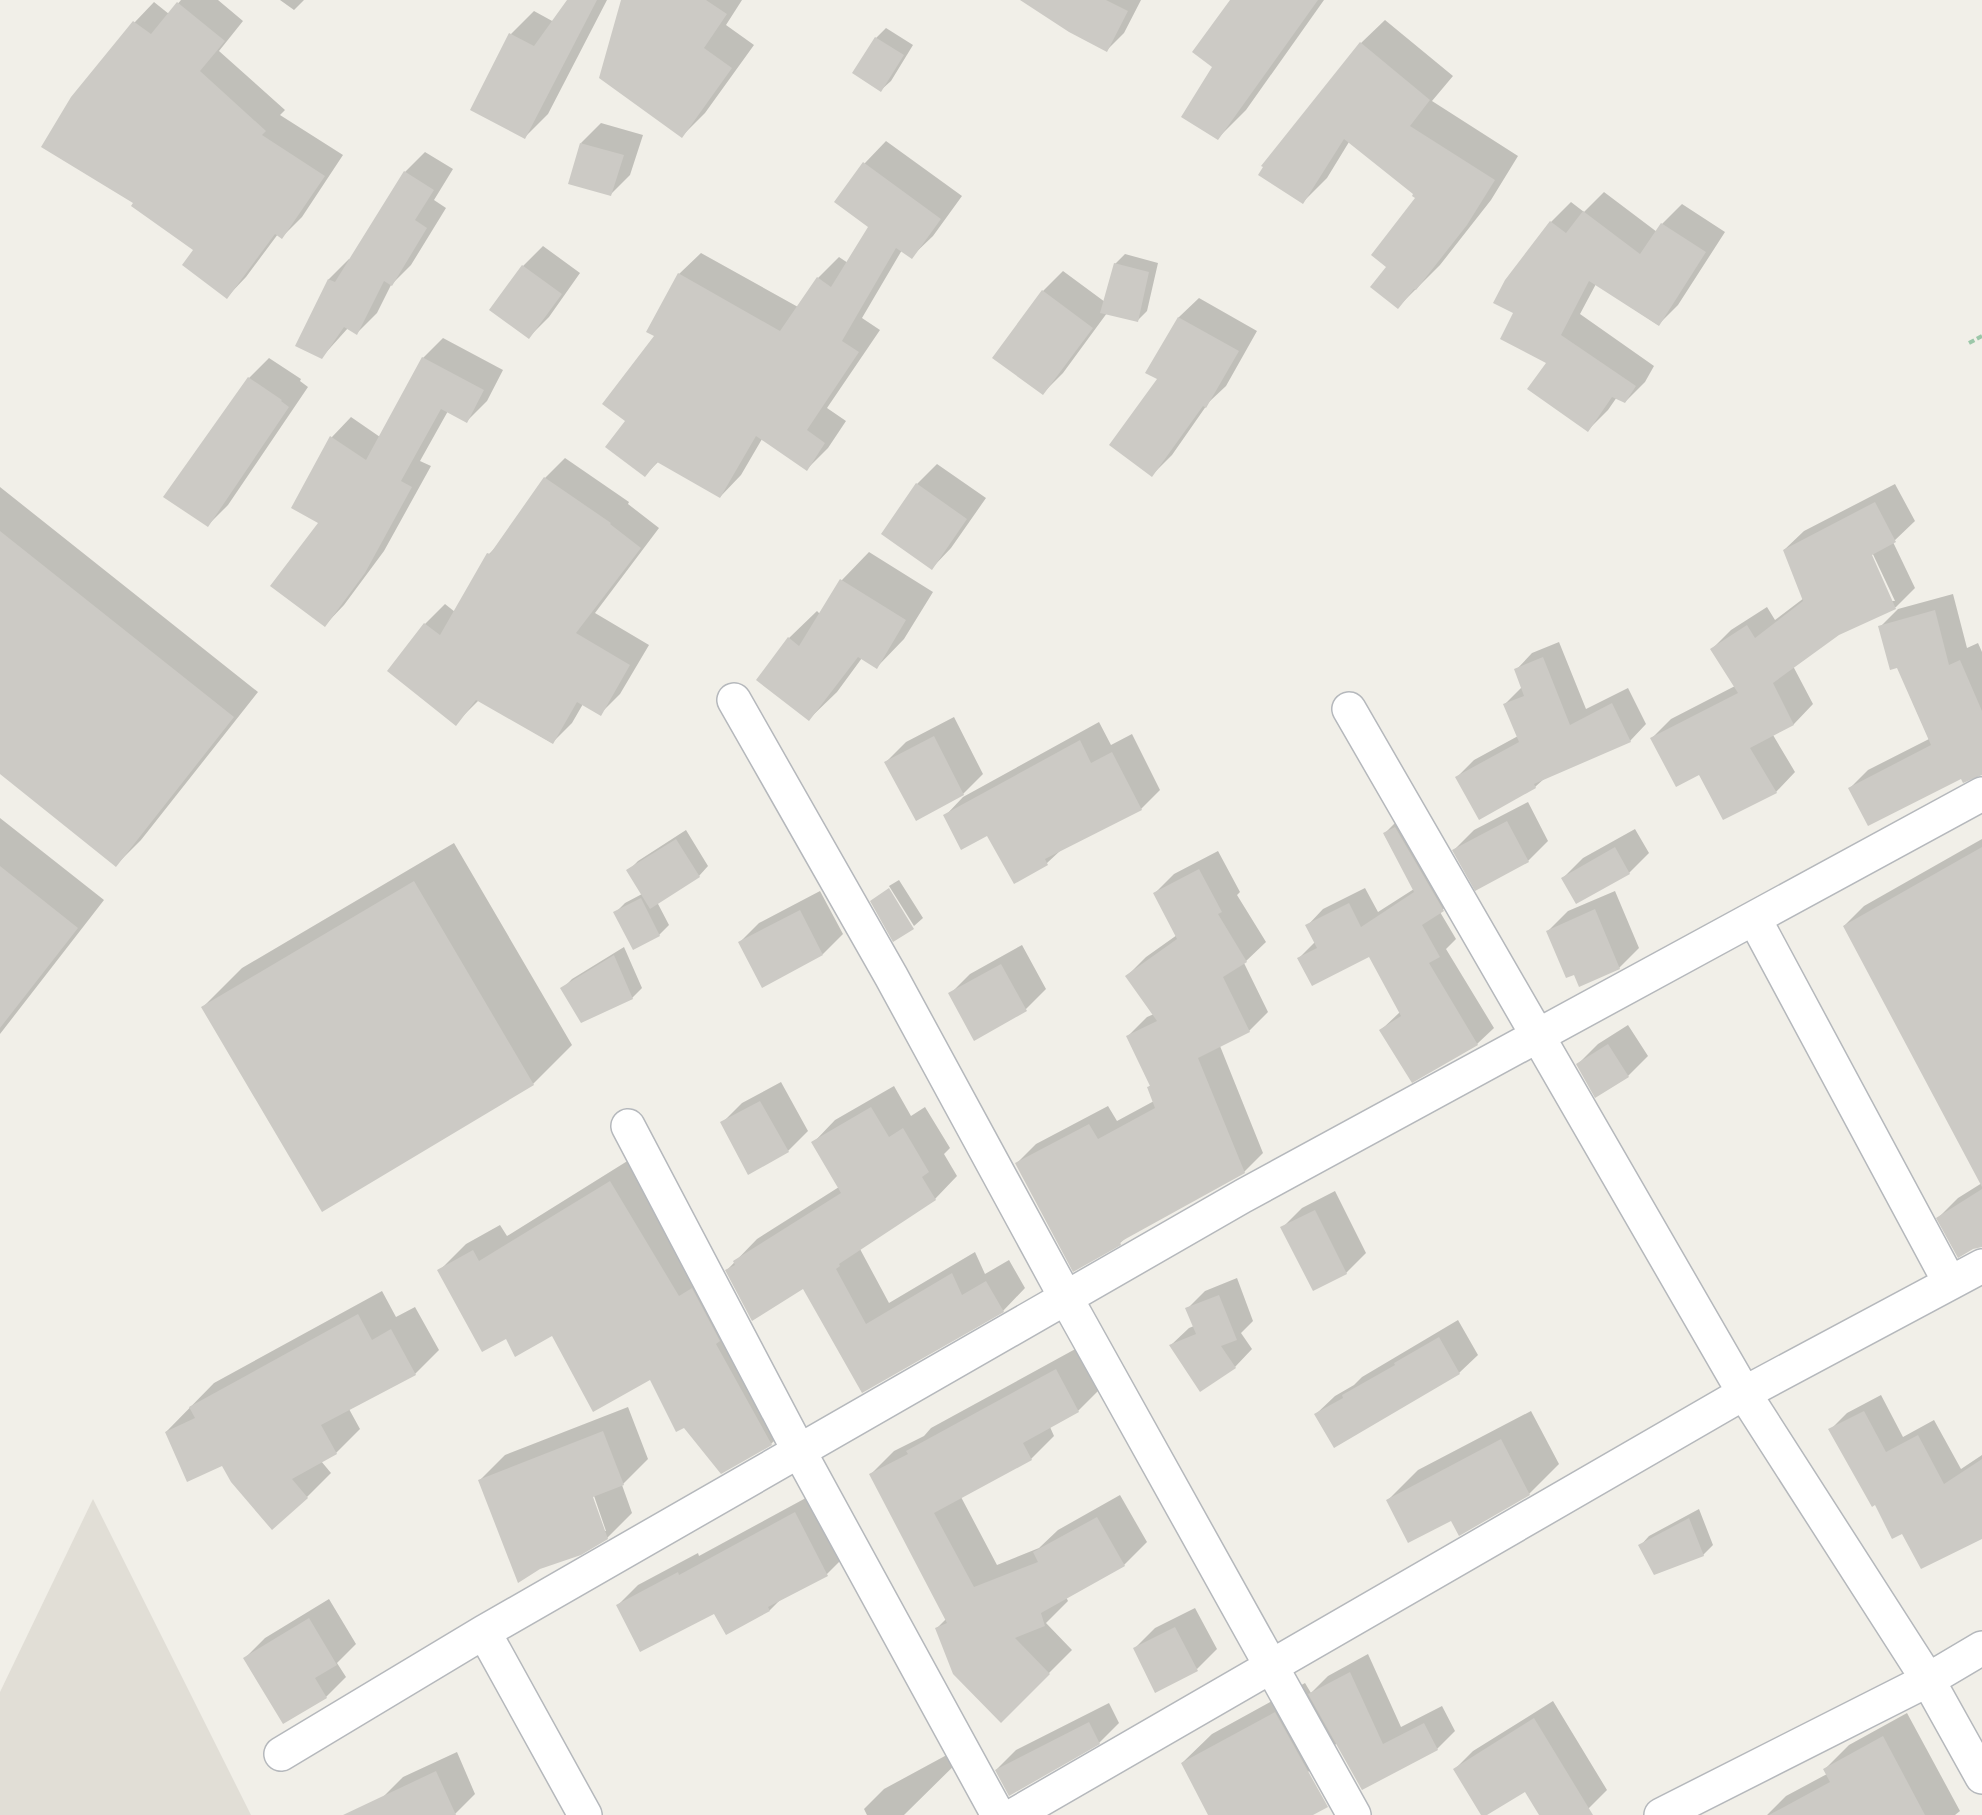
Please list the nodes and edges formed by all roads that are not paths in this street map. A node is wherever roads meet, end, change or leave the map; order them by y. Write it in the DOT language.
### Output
graph roads {
  1 [pos="734,700"];
  2 [pos="1349,709"];
  3 [pos="1982,794"];
  4 [pos="1754,918"];
  5 [pos="1538,1035"];
  6 [pos="628,1126"];
  7 [pos="1982,1266"];
  8 [pos="1950,1283"];
  9 [pos="1066,1298"];
  10 [pos="1744,1393"];
  11 [pos="799,1451"];
  12 [pos="484,1632"];
  13 [pos="1982,1648"];
  14 [pos="1271,1665"];
  15 [pos="1928,1680"];
  16 [pos="281,1754"];
  17 [pos="1982,1777"];
  18 [pos="585,1815"];
  19 [pos="998,1815"];
  20 [pos="1014,1815"];
  21 [pos="1354,1815"];
  22 [pos="1662,1815"];
  1 -- 9 [label="street"];
  2 -- 5 [label="street"];
  3 -- 4 [label="street"];
  4 -- 5 [label="street"];
  4 -- 8 [label="street"];
  5 -- 9 [label="street"];
  5 -- 10 [label="street"];
  6 -- 11 [label="street"];
  7 -- 8 [label="street"];
  8 -- 10 [label="street"];
  9 -- 11 [label="street"];
  9 -- 14 [label="street"];
  10 -- 14 [label="street"];
  10 -- 15 [label="street"];
  11 -- 12 [label="street"];
  11 -- 19 [label="street"];
  12 -- 16 [label="street"];
  12 -- 18 [label="street"];
  13 -- 15 [label="street"];
  14 -- 20 [label="street"];
  14 -- 21 [label="street"];
  15 -- 17 [label="street"];
  15 -- 22 [label="street"];
}
